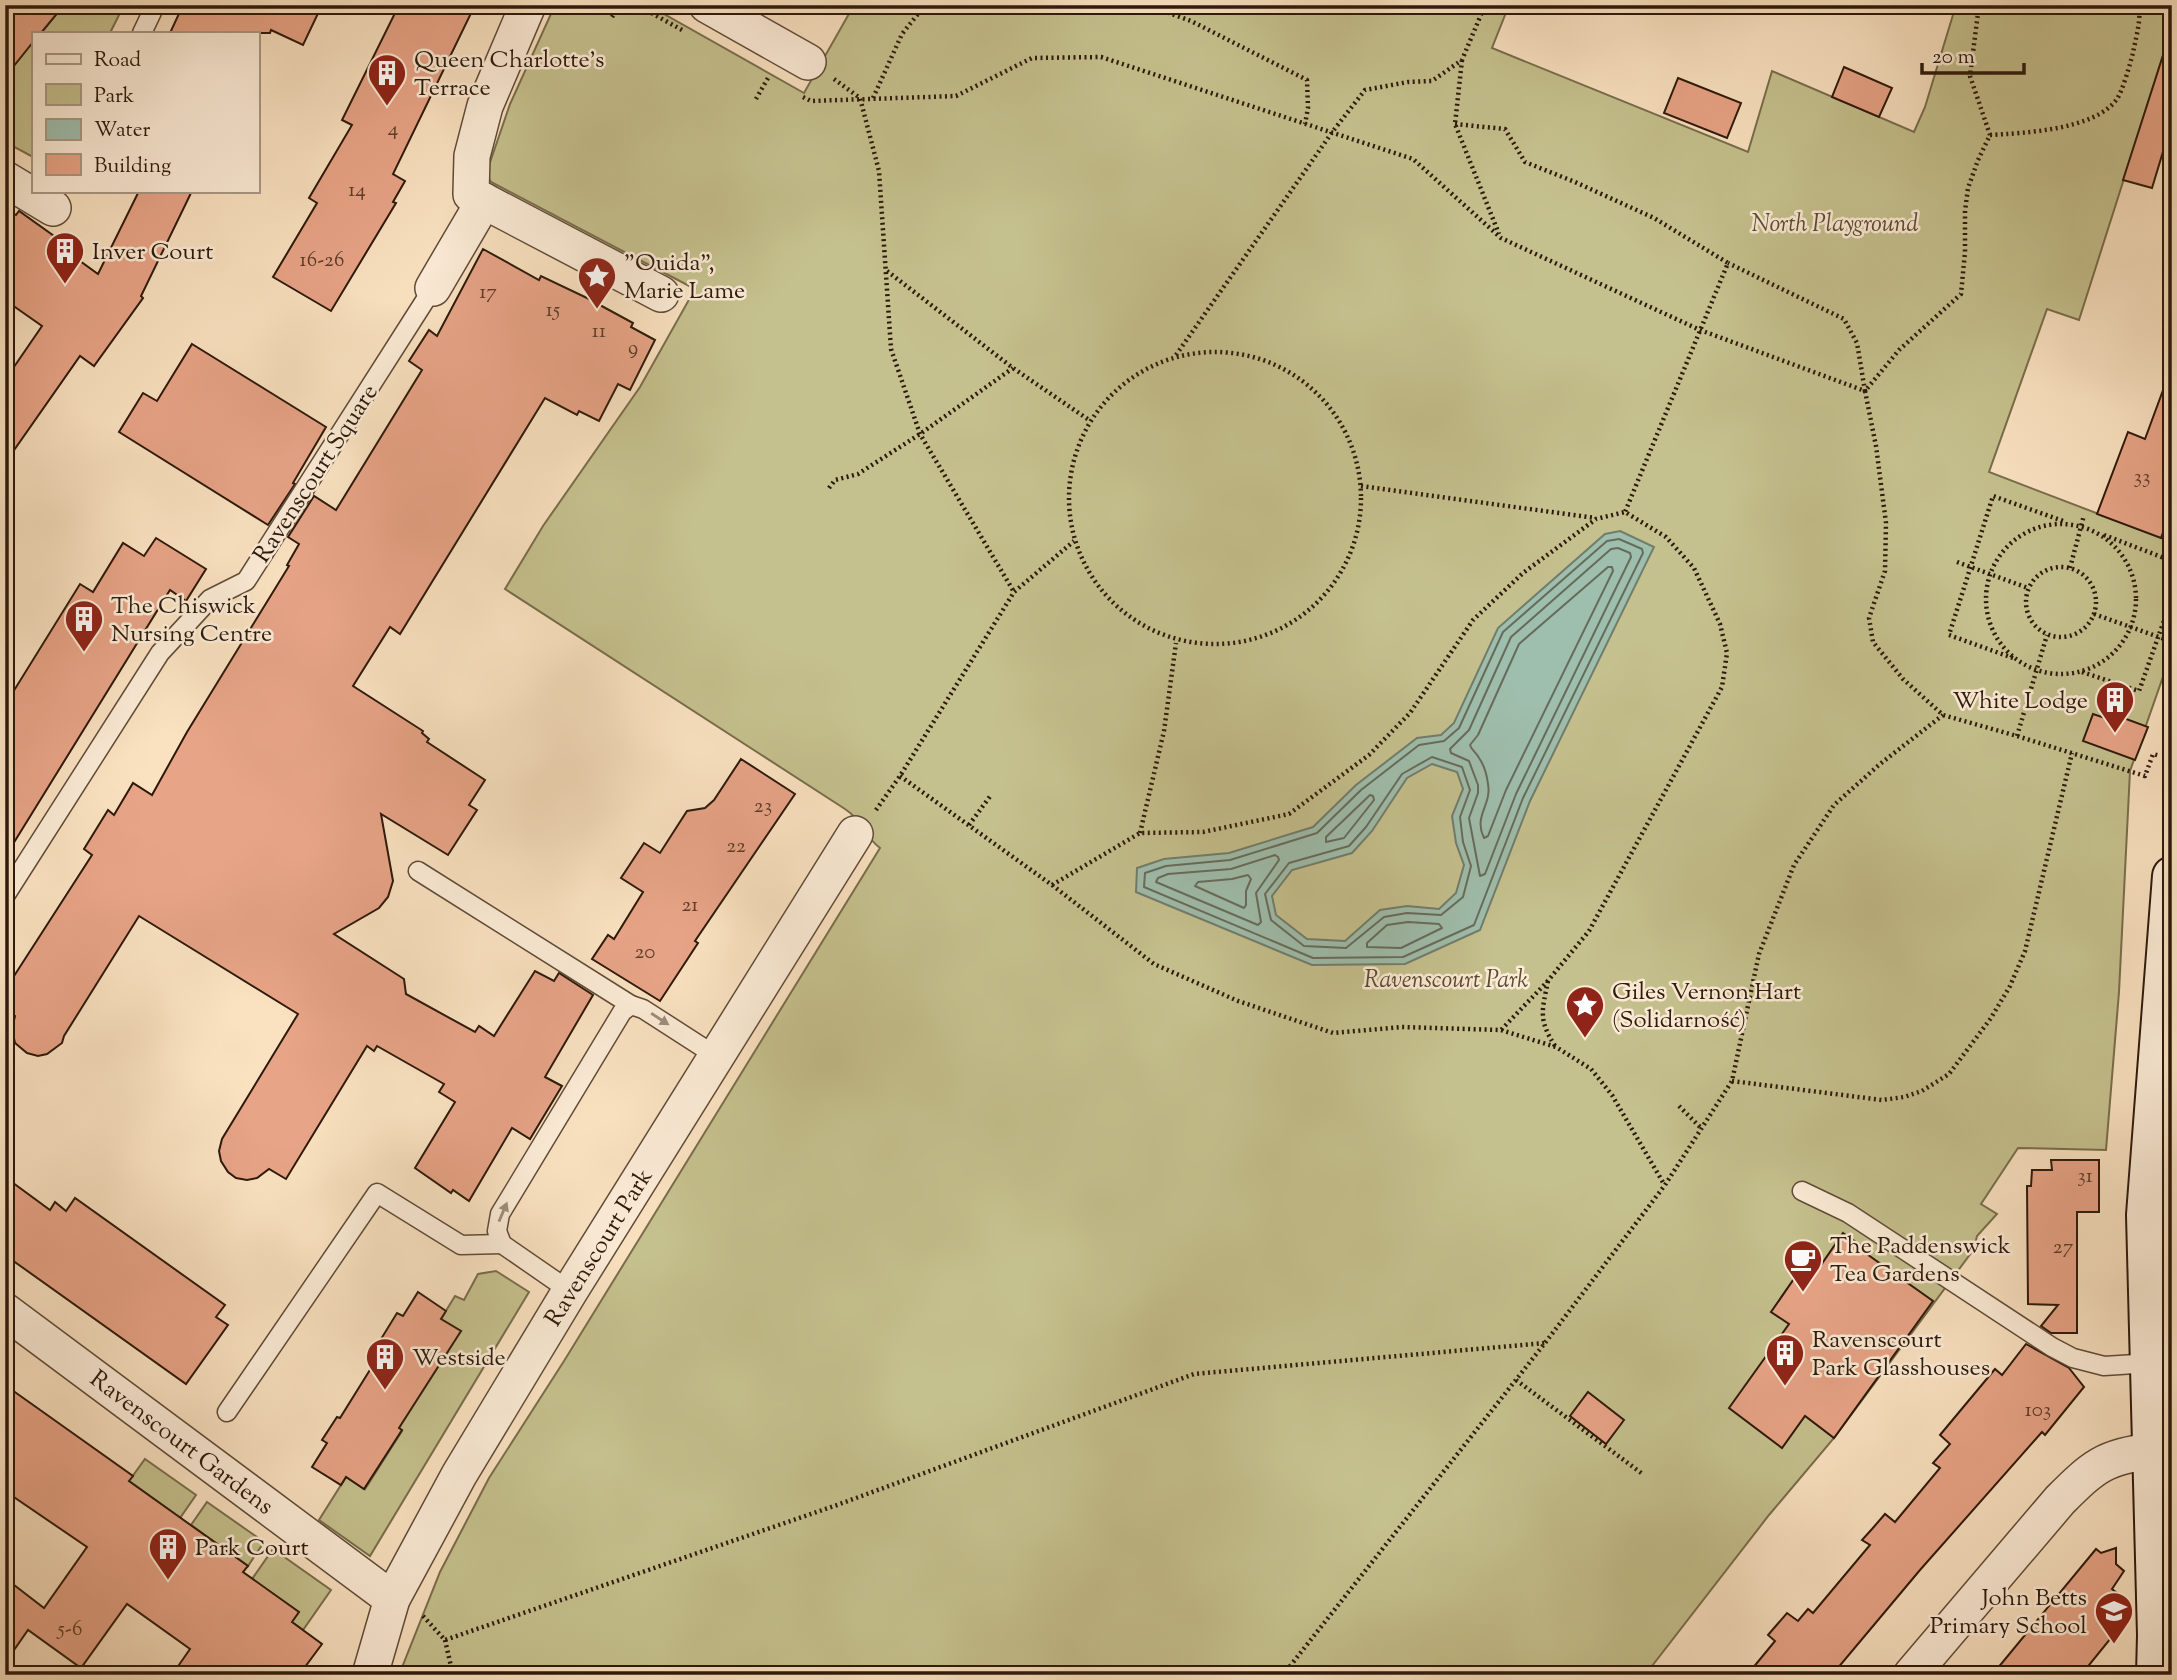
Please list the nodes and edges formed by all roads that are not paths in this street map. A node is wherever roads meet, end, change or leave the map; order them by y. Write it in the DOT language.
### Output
graph roads {
  1 [pos="528,5"];
  2 [pos="707,5"];
  3 [pos="152,12"];
  4 [pos="142,32"];
  5 [pos="808,62"];
  6 [pos="5,180"];
  7 [pos="32,190"];
  8 [pos="38,192"];
  9 [pos="57,199"];
  10 [pos="484,201"];
  11 [pos="433,288"];
  12 [pos="661,294"];
  13 [pos="855,834"];
  14 [pos="418,871"];
  15 [pos="2172,876"];
  16 [pos="2171,884"];
  17 [pos="5,896"];
  18 [pos="631,1005"];
  19 [pos="716,1056"];
  20 [pos="1802,1191"];
  21 [pos="502,1244"];
  22 [pos="570,1291"];
  23 [pos="5,1311"];
  24 [pos="2151,1363"];
  25 [pos="228,1412"];
  26 [pos="2153,1451"];
  27 [pos="392,1599"];
  28 [pos="2164,1635"];
  29 [pos="370,1675"];
  30 [pos="1912,1675"];
  31 [pos="2156,1675"];
  1 -- 10 [label="street"];
  2 -- 5 [label="street"];
  3 -- 4 [label="lane"];
  6 -- 7 [label="street"];
  8 -- 9 [label="street"];
  10 -- 11 [label="street, Ravenscourt Square"];
  10 -- 12 [label="street"];
  11 -- 17 [label="lane, Ravenscourt Square"];
  13 -- 19 [label="street, Ravenscourt Park"];
  14 -- 18 [label="lane"];
  15 -- 16 [label="main road"];
  16 -- 24 [label="main road"];
  18 -- 19 [label="lane, one-way"];
  21 -- 18 [label="lane, one-way"];
  19 -- 22 [label="street, Ravenscourt Park"];
  20 -- 24 [label="lane"];
  21 -- 22 [label="lane"];
  21 -- 25 [label="lane"];
  22 -- 27 [label="street, Ravenscourt Park"];
  23 -- 27 [label="street, Ravenscourt Gardens"];
  24 -- 26 [label="main road"];
  26 -- 28 [label="main road"];
  26 -- 30 [label="street"];
  27 -- 29 [label="street, Ravenscourt Park"];
  28 -- 31 [label="main road"];
}
